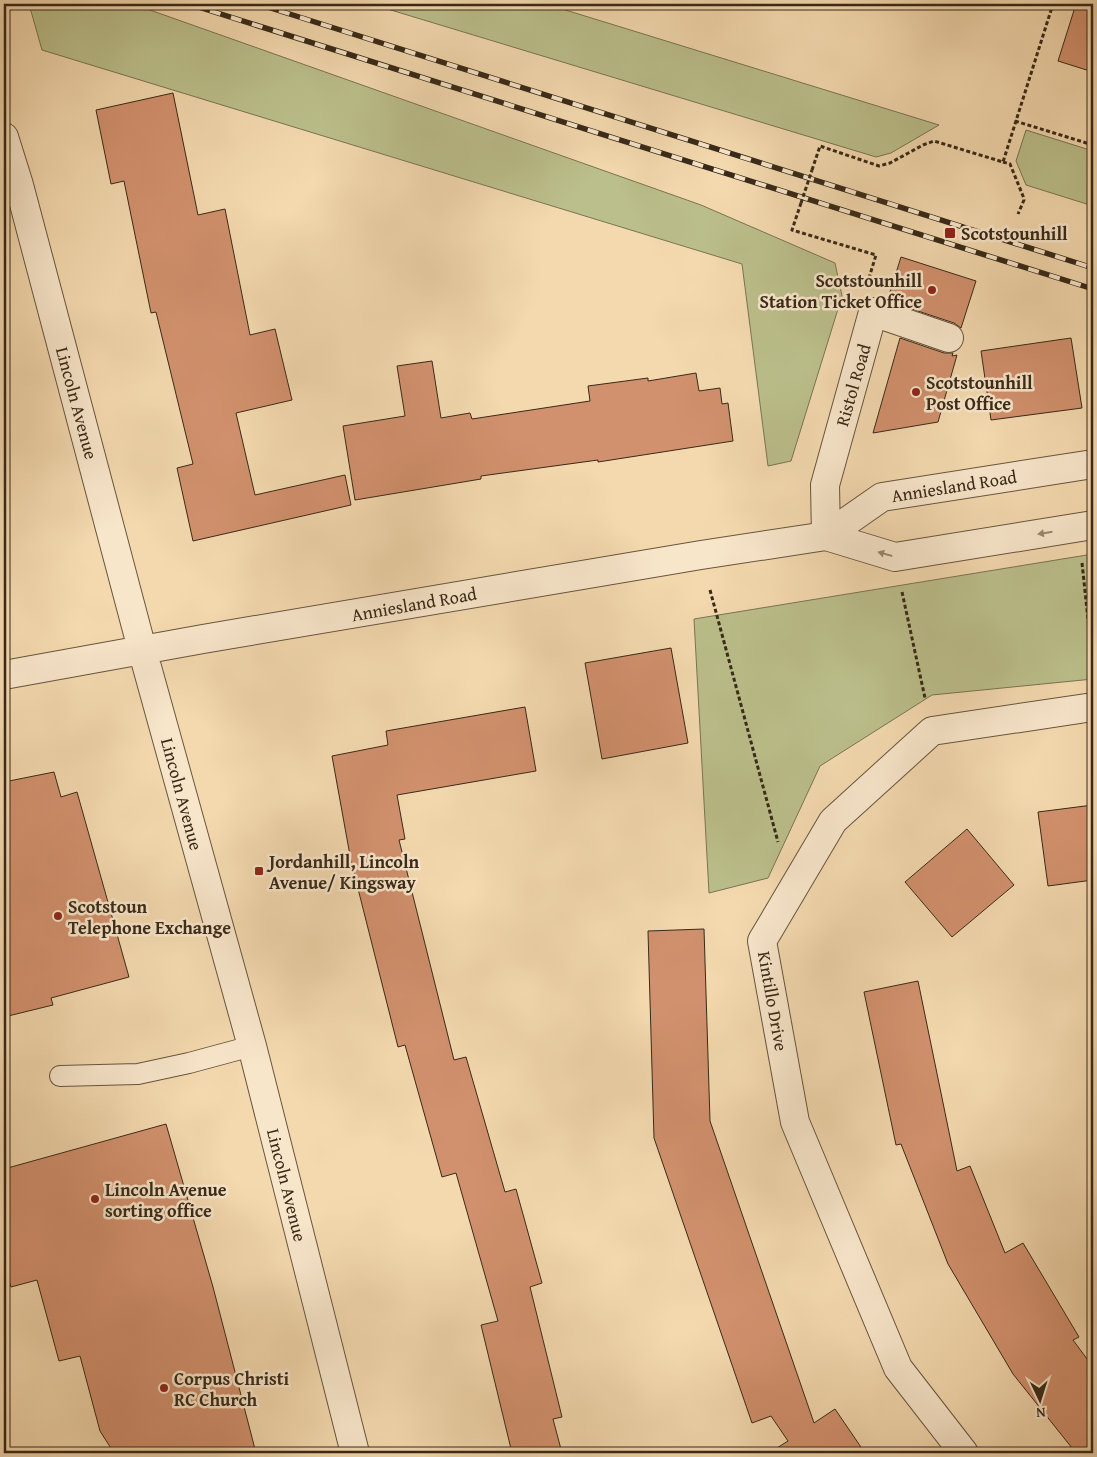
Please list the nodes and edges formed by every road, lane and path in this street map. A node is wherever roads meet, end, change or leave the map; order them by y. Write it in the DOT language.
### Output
graph roads {
  1 [pos="1052,4"];
  2 [pos="1015,121"];
  3 [pos="4,137"];
  4 [pos="1093,145"];
  5 [pos="1003,162"];
  6 [pos="11,186"];
  7 [pos="1018,214"];
  8 [pos="876,255"];
  9 [pos="949,338"];
  10 [pos="1093,464"];
  11 [pos="1086,526"];
  12 [pos="826,536"];
  13 [pos="701,555"];
  14 [pos="894,557"];
  15 [pos="142,649"];
  16 [pos="1093,666"];
  17 [pos="4,675"];
  18 [pos="1093,708"];
  19 [pos="932,731"];
  20 [pos="792,891"];
  21 [pos="252,1046"];
  22 [pos="60,1076"];
  23 [pos="355,1453"];
  24 [pos="964,1453"];
  1 -- 2 [label="path"];
  2 -- 4 [label="path"];
  2 -- 5 [label="path"];
  3 -- 6 [label="street, Lincoln Avenue"];
  5 -- 7 [label="path"];
  5 -- 8 [label="path, bridge"];
  6 -- 15 [label="street, Lincoln Avenue"];
  9 -- 12 [label="street, Ristol Road"];
  10 -- 12 [label="street, Anniesland Road"];
  11 -- 14 [label="street, Anniesland Road, one-way"];
  11 -- 16 [label="path"];
  12 -- 13 [label="street, Anniesland Road"];
  14 -- 12 [label="street, Anniesland Road, one-way"];
  13 -- 15 [label="street, Anniesland Road"];
  13 -- 20 [label="path"];
  14 -- 19 [label="path"];
  15 -- 17 [label="street, Anniesland Road"];
  15 -- 21 [label="street, Lincoln Avenue"];
  18 -- 19 [label="street"];
  19 -- 20 [label="street, Kintillo Drive"];
  20 -- 24 [label="street, Kintillo Drive"];
  21 -- 22 [label="lane"];
  21 -- 23 [label="street, Lincoln Avenue"];
}
